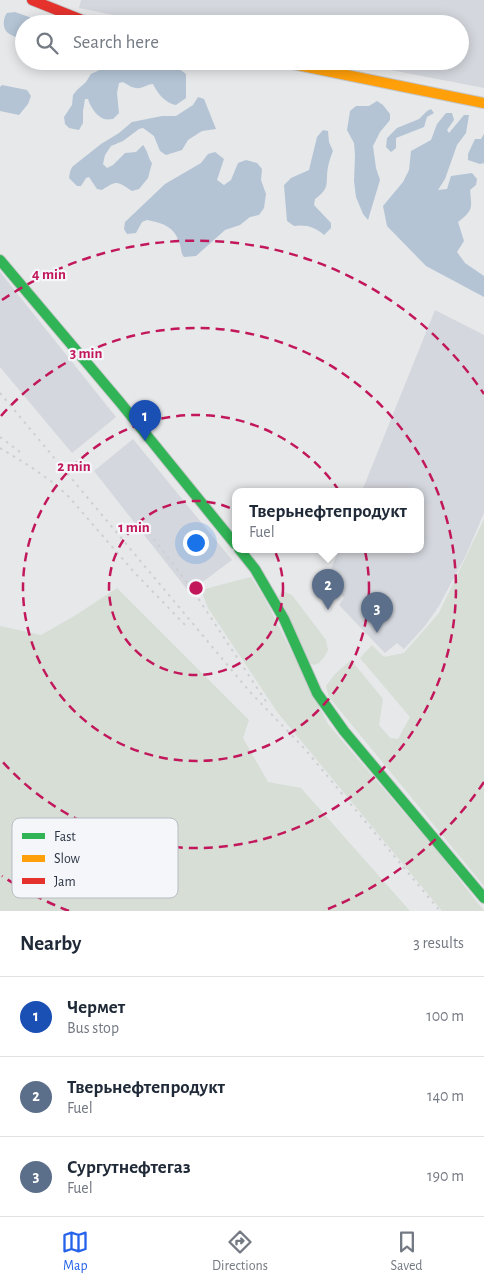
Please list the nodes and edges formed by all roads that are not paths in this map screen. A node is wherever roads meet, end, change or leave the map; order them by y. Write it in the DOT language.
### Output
graph roads {
  1 [pos="32,0"];
  2 [pos="70,15"];
  3 [pos="321,70"];
  4 [pos="484,104"];
  5 [pos="0,260"];
  6 [pos="232,539"];
  7 [pos="242,553"];
  8 [pos="484,898"];
  1 -- 2 [label="street"];
  3 -- 4 [label="street"];
  5 -- 6 [label="street"];
  7 -- 8 [label="street"];
}
